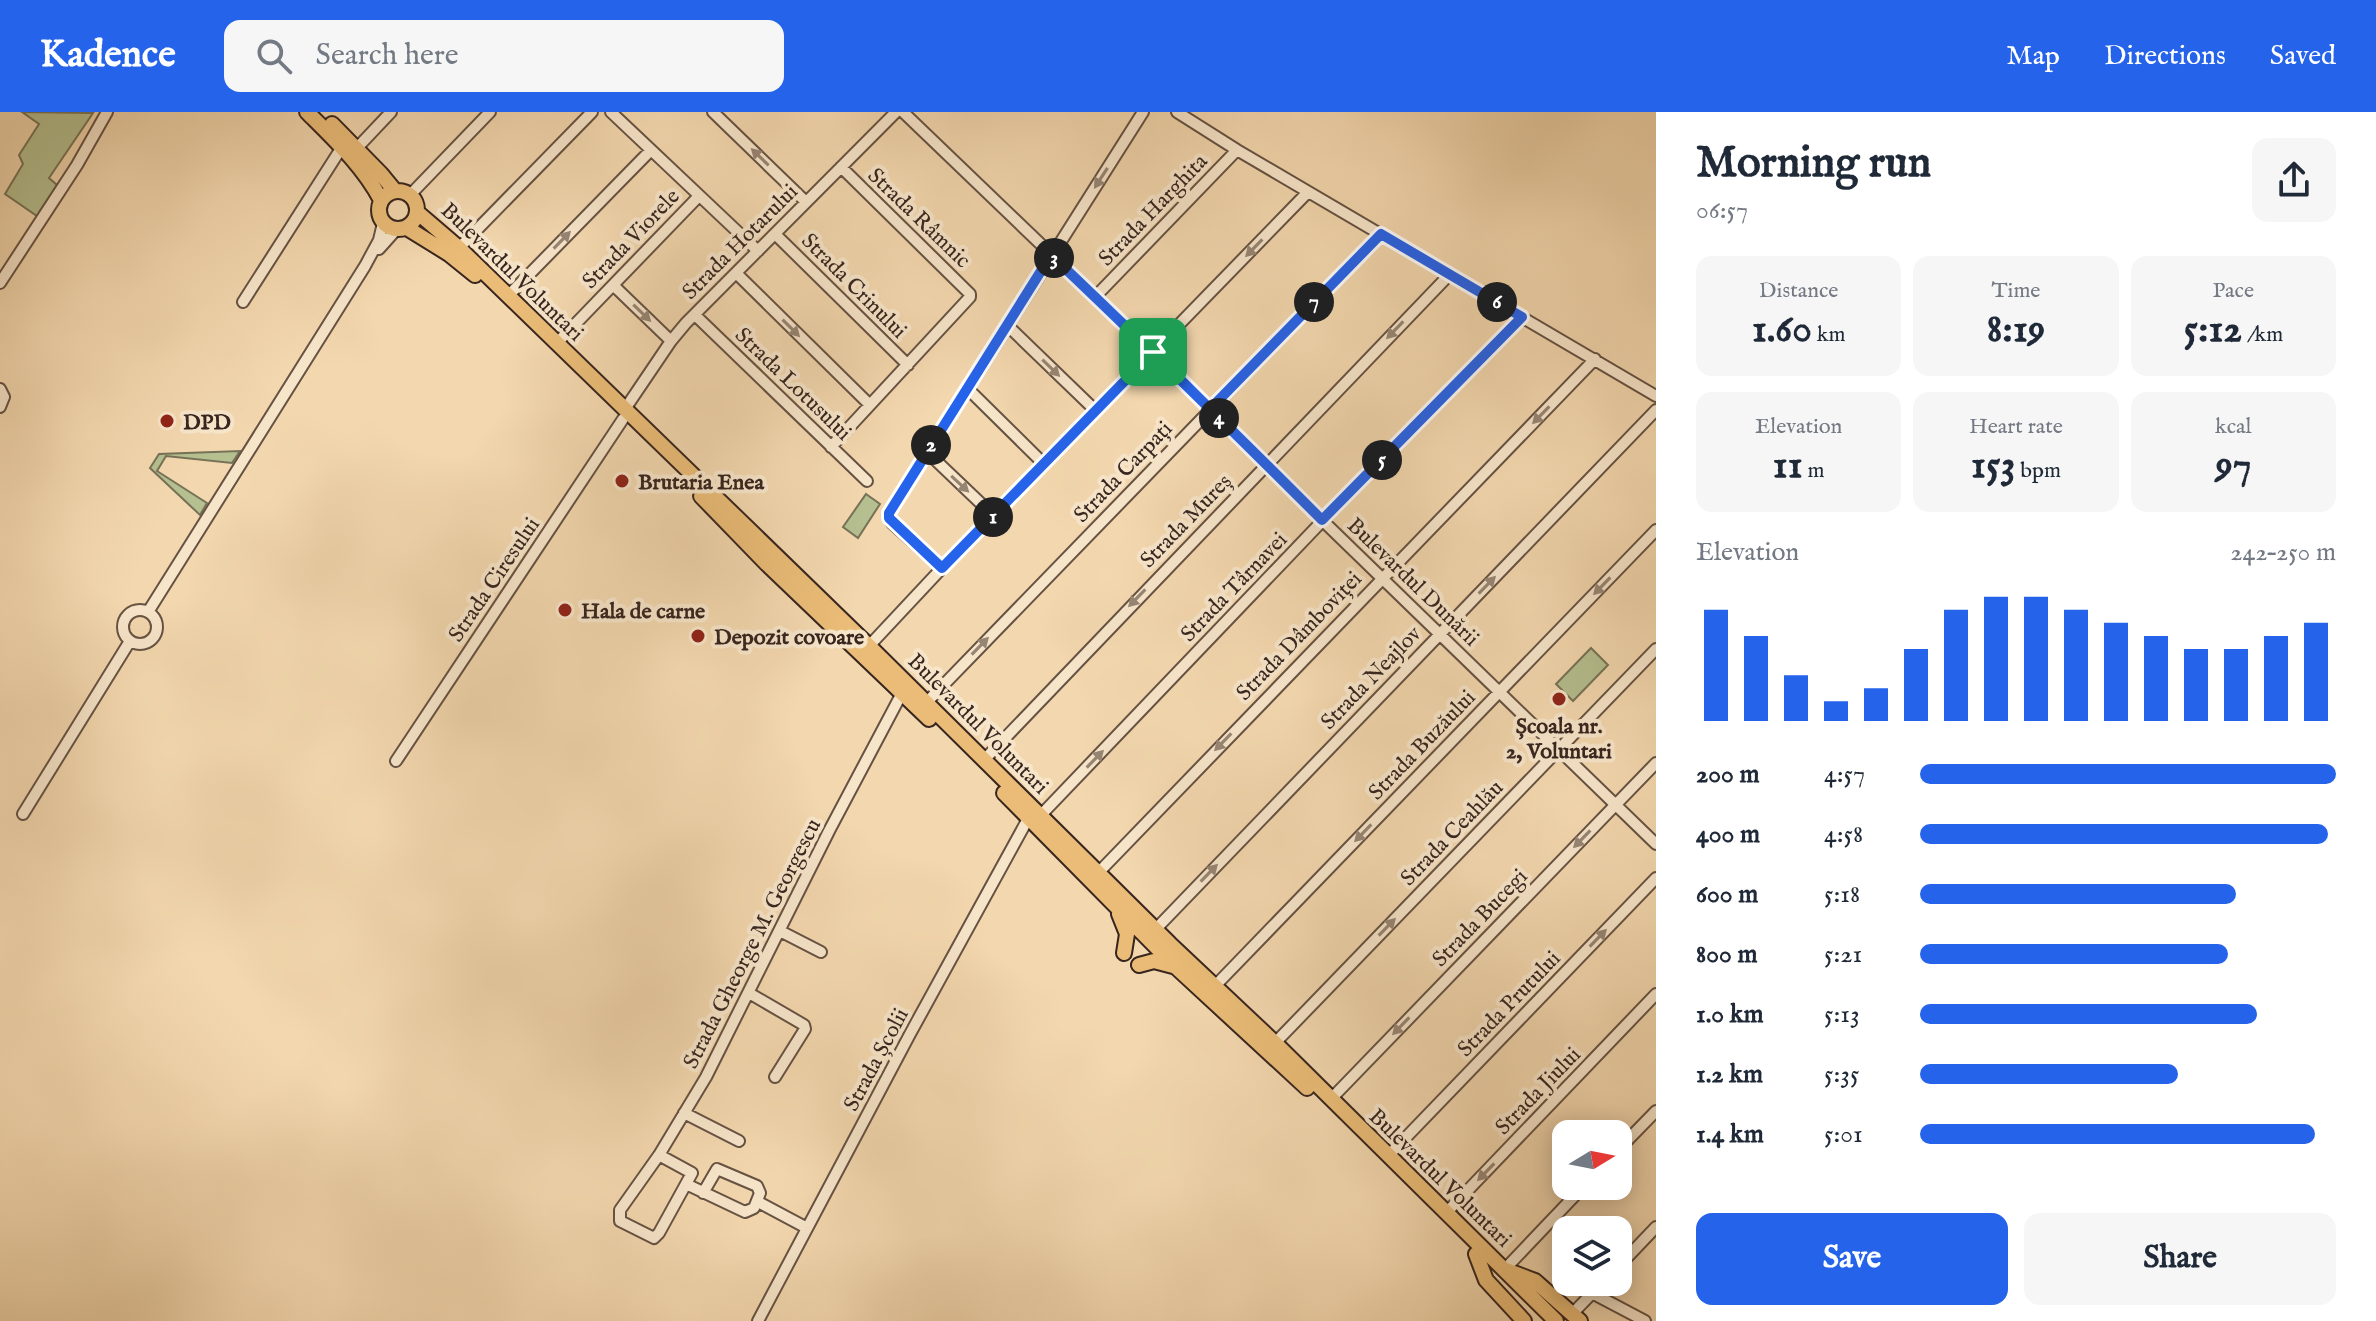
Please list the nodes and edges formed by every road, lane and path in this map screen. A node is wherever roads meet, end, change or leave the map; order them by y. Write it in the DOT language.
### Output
graph roads {
  1 [pos="107,112"];
  2 [pos="307,112"];
  3 [pos="320,112"];
  4 [pos="391,112"];
  5 [pos="490,112"];
  6 [pos="592,112"];
  7 [pos="611,112"];
  8 [pos="713,112"];
  9 [pos="896,112"];
  10 [pos="903,112"];
  11 [pos="1143,112"];
  12 [pos="1177,112"];
  13 [pos="342,147"];
  14 [pos="357,148"];
  15 [pos="651,150"];
  16 [pos="1237,150"];
  17 [pos="841,167"];
  18 [pos="395,191"];
  19 [pos="1308,192"];
  20 [pos="410,195"];
  21 [pos="699,196"];
  22 [pos="381,200"];
  23 [pos="806,202"];
  24 [pos="417,212"];
  25 [pos="395,227"];
  26 [pos="775,234"];
  27 [pos="1381,234"];
  28 [pos="459,248"];
  29 [pos="758,251"];
  30 [pos="1051,255"];
  31 [pos="736,273"];
  32 [pos="1450,274"];
  33 [pos="0,283"];
  34 [pos="613,285"];
  35 [pos="508,296"];
  36 [pos="1095,297"];
  37 [pos="243,302"];
  38 [pos="695,315"];
  39 [pos="1522,317"];
  40 [pos="1007,325"];
  41 [pos="671,341"];
  42 [pos="557,343"];
  43 [pos="1153,352"];
  44 [pos="1595,359"];
  45 [pos="908,365"];
  46 [pos="967,388"];
  47 [pos="0,389"];
  48 [pos="1656,396"];
  49 [pos="2,404"];
  50 [pos="870,405"];
  51 [pos="1210,409"];
  52 [pos="1656,410"];
  53 [pos="1096,411"];
  54 [pos="624,414"];
  55 [pos="831,447"];
  56 [pos="927,452"];
  57 [pos="1044,464"];
  58 [pos="1266,464"];
  59 [pos="867,481"];
  60 [pos="994,516"];
  61 [pos="1322,520"];
  62 [pos="1656,530"];
  63 [pos="942,568"];
  64 [pos="1382,578"];
  65 [pos="148,612"];
  66 [pos="1439,634"];
  67 [pos="130,641"];
  68 [pos="869,646"];
  69 [pos="1656,649"];
  70 [pos="1499,692"];
  71 [pos="902,693"];
  72 [pos="926,703"];
  73 [pos="1559,750"];
  74 [pos="984,760"];
  75 [pos="396,761"];
  76 [pos="1656,763"];
  77 [pos="1615,805"];
  78 [pos="23,814"];
  79 [pos="1035,816"];
  80 [pos="1656,844"];
  81 [pos="1099,872"];
  82 [pos="1656,878"];
  83 [pos="1114,903"];
  84 [pos="780,931"];
  85 [pos="1151,934"];
  86 [pos="821,952"];
  87 [pos="1124,953"];
  88 [pos="1139,965"];
  89 [pos="1177,968"];
  90 [pos="1215,986"];
  91 [pos="749,993"];
  92 [pos="1656,994"];
  93 [pos="1275,1043"];
  94 [pos="775,1077"];
  95 [pos="1331,1099"];
  96 [pos="1656,1111"];
  97 [pos="684,1113"];
  98 [pos="1632,1136"];
  99 [pos="739,1141"];
  100 [pos="659,1155"];
  101 [pos="1388,1156"];
  102 [pos="686,1184"];
  103 [pos="703,1193"];
  104 [pos="1571,1200"];
  105 [pos="760,1203"];
  106 [pos="1447,1212"];
  107 [pos="1656,1227"];
  108 [pos="807,1228"];
  109 [pos="1632,1252"];
  110 [pos="1476,1254"];
  111 [pos="1501,1273"];
  112 [pos="1590,1296"];
  113 [pos="1598,1296"];
  114 [pos="1576,1318"];
  115 [pos="758,1321"];
  116 [pos="1524,1321"];
  117 [pos="1544,1321"];
  118 [pos="1556,1321"];
  119 [pos="1645,1321"];
  1 -- 33 [label="street"];
  2 -- 13 [label="highway"];
  3 -- 14 [label="highway"];
  4 -- 14 [label="street"];
  5 -- 20 [label="street"];
  6 -- 28 [label="street"];
  7 -- 15 [label="street"];
  23 -- 8 [label="street, one-way"];
  9 -- 17 [label="street, Strada Hotarului"];
  10 -- 30 [label="street, Bulevardul Dunării"];
  11 -- 30 [label="street, one-way"];
  12 -- 16 [label="street"];
  13 -- 22 [label="highway"];
  13 -- 37 [label="street"];
  14 -- 18 [label="highway"];
  15 -- 21 [label="street"];
  35 -- 15 [label="street, one-way"];
  16 -- 19 [label="street"];
  16 -- 36 [label="street, Strada Harghita"];
  17 -- 23 [label="street, Strada Hotarului"];
  17 -- 45 [label="street, Strada Râmnic"];
  18 -- 20 [label="highway, Bulevardul Voluntari"];
  18 -- 22 [label="highway"];
  19 -- 27 [label="street"];
  19 -- 43 [label="street, one-way"];
  20 -- 24 [label="highway, Bulevardul Voluntari"];
  21 -- 29 [label="street"];
  21 -- 34 [label="street, Strada Viorele"];
  22 -- 25 [label="highway"];
  23 -- 26 [label="street, Strada Hotarului"];
  24 -- 25 [label="highway, Bulevardul Voluntari"];
  24 -- 28 [label="highway, Bulevardul Voluntari"];
  25 -- 54 [label="highway, Bulevardul Voluntari"];
  25 -- 65 [label="street"];
  26 -- 29 [label="street, Strada Hotarului"];
  26 -- 45 [label="street, Strada Crinului"];
  27 -- 32 [label="street"];
  27 -- 51 [label="street, Strada Carpați"];
  28 -- 35 [label="highway, Bulevardul Voluntari"];
  29 -- 31 [label="street, Strada Hotarului"];
  30 -- 36 [label="street, Bulevardul Dunării"];
  30 -- 40 [label="street"];
  31 -- 38 [label="street, Strada Hotarului"];
  31 -- 50 [label="street, one-way"];
  32 -- 39 [label="street"];
  32 -- 58 [label="street, Strada Mureș, one-way"];
  34 -- 41 [label="street, one-way"];
  34 -- 42 [label="street, Strada Viorele"];
  35 -- 42 [label="highway, Bulevardul Voluntari"];
  36 -- 43 [label="street, Bulevardul Dunării"];
  38 -- 41 [label="street, Strada Hotarului"];
  38 -- 55 [label="street, Strada Lotusului"];
  39 -- 44 [label="street"];
  39 -- 61 [label="street, Strada Târnavei"];
  40 -- 46 [label="street"];
  40 -- 53 [label="street, one-way"];
  41 -- 54 [label="street, Strada Hotarului"];
  42 -- 54 [label="highway, Bulevardul Voluntari"];
  43 -- 51 [label="street, Bulevardul Dunării"];
  43 -- 53 [label="street"];
  44 -- 48 [label="street"];
  44 -- 64 [label="street, Strada Dâmboviței, one-way"];
  45 -- 50 [label="street"];
  46 -- 56 [label="street"];
  46 -- 57 [label="street"];
  47 -- 49 [label="street"];
  50 -- 55 [label="street"];
  51 -- 58 [label="street, Bulevardul Dunării"];
  72 -- 51 [label="street, Strada Carpați, one-way"];
  66 -- 52 [label="street, Strada Neajlov, one-way"];
  53 -- 57 [label="street"];
  54 -- 68 [label="highway, Bulevardul Voluntari"];
  54 -- 71 [label="highway, Bulevardul Voluntari"];
  54 -- 75 [label="street, Strada Ciresului"];
  55 -- 59 [label="street, Strada Lotusului"];
  56 -- 60 [label="street, one-way"];
  56 -- 63 [label="street"];
  57 -- 60 [label="street"];
  58 -- 61 [label="street, Bulevardul Dunării"];
  58 -- 74 [label="street, Strada Mureș, one-way"];
  60 -- 63 [label="street"];
  61 -- 64 [label="street, Bulevardul Dunării"];
  79 -- 61 [label="street, Strada Târnavei, one-way"];
  62 -- 70 [label="street, Strada Buzăului, one-way"];
  63 -- 68 [label="street"];
  64 -- 66 [label="street, Bulevardul Dunării"];
  64 -- 81 [label="street, Strada Dâmboviței, one-way"];
  65 -- 67 [label="street"];
  65 -- 67 [label="street"];
  66 -- 70 [label="street, Bulevardul Dunării"];
  85 -- 66 [label="street, Strada Neajlov, one-way"];
  67 -- 78 [label="street"];
  68 -- 72 [label="highway, Bulevardul Voluntari"];
  69 -- 73 [label="street, Strada Ceahlău"];
  70 -- 73 [label="street, Bulevardul Dunării"];
  70 -- 90 [label="street, Strada Buzăului, one-way"];
  71 -- 79 [label="highway, Bulevardul Voluntari"];
  71 -- 84 [label="street, Strada Gheorge M. Georgescu"];
  72 -- 74 [label="highway, Bulevardul Voluntari"];
  73 -- 77 [label="street, Bulevardul Dunării"];
  93 -- 73 [label="street, Strada Ceahlău, one-way"];
  74 -- 79 [label="highway, Bulevardul Voluntari"];
  76 -- 77 [label="street, Strada Bucegi"];
  77 -- 80 [label="street, Bulevardul Dunării"];
  77 -- 95 [label="street, Strada Bucegi, one-way"];
  79 -- 81 [label="highway, Bulevardul Voluntari"];
  79 -- 83 [label="highway, Bulevardul Voluntari"];
  79 -- 108 [label="street, Strada Școlii"];
  81 -- 85 [label="highway, Bulevardul Voluntari"];
  101 -- 82 [label="street, Strada Prutului, one-way"];
  83 -- 85 [label="highway, Bulevardul Voluntari"];
  83 -- 87 [label="highway"];
  84 -- 86 [label="street"];
  84 -- 91 [label="street, Strada Gheorge M. Georgescu"];
  85 -- 89 [label="highway, Bulevardul Voluntari"];
  85 -- 90 [label="highway, Bulevardul Voluntari"];
  88 -- 89 [label="highway"];
  89 -- 110 [label="highway, Bulevardul Voluntari"];
  90 -- 93 [label="highway, Bulevardul Voluntari"];
  91 -- 94 [label="street"];
  91 -- 97 [label="street, Strada Gheorge M. Georgescu"];
  92 -- 106 [label="street, Strada Jiului, one-way"];
  93 -- 95 [label="highway, Bulevardul Voluntari"];
  95 -- 101 [label="highway, Bulevardul Voluntari"];
  96 -- 98 [label="street"];
  97 -- 99 [label="street"];
  97 -- 100 [label="street, Strada Gheorge M. Georgescu"];
  100 -- 102 [label="street"];
  100 -- 102 [label="street, Strada Gheorge M. Georgescu"];
  101 -- 106 [label="highway, Bulevardul Voluntari"];
  102 -- 103 [label="street"];
  103 -- 103 [label="street"];
  104 -- 111 [label="street"];
  105 -- 108 [label="street"];
  106 -- 111 [label="highway, Bulevardul Voluntari"];
  107 -- 109 [label="street"];
  108 -- 115 [label="street, Strada Școlii"];
  110 -- 111 [label="highway, Bulevardul Voluntari"];
  110 -- 116 [label="highway"];
  111 -- 114 [label="highway"];
  111 -- 117 [label="highway"];
  111 -- 118 [label="highway"];
  112 -- 114 [label="street"];
  113 -- 119 [label="street"];
}
